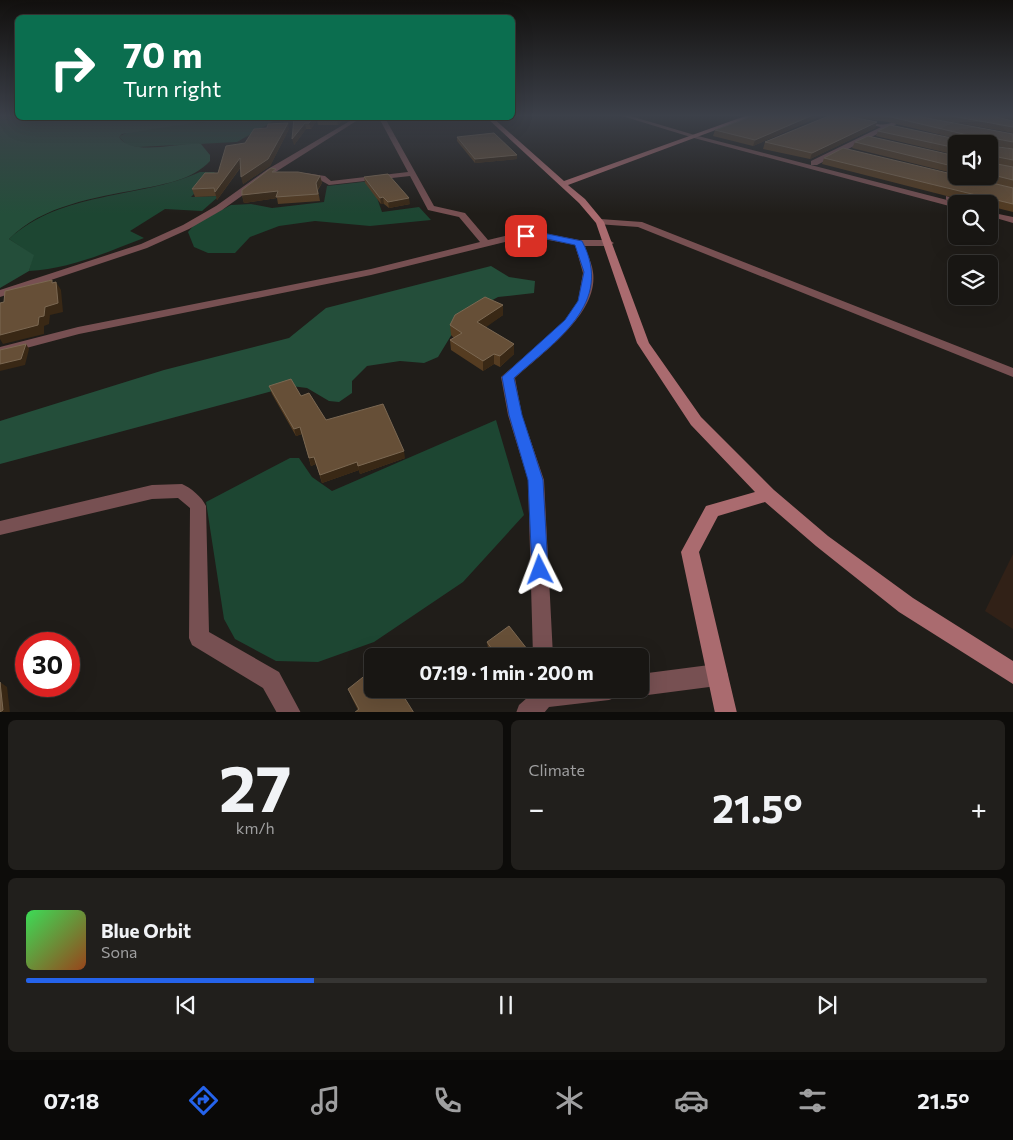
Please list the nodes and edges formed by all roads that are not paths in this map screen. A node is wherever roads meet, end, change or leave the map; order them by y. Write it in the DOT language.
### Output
graph roads {
  1 [pos="308,148"];
  2 [pos="398,148"];
  3 [pos="523,148"];
  4 [pos="662,148"];
  5 [pos="748,148"];
  6 [pos="756,148"];
  7 [pos="844,148"];
  8 [pos="841,150"];
  9 [pos="850,152"];
  10 [pos="814,163"];
  11 [pos="271,171"];
  12 [pos="412,174"];
  13 [pos="563,184"];
  14 [pos="948,198"];
  15 [pos="948,203"];
  16 [pos="998,211"];
  17 [pos="1013,215"];
  18 [pos="998,216"];
  19 [pos="1013,220"];
  20 [pos="600,222"];
  21 [pos="485,243"];
  22 [pos="579,243"];
  23 [pos="609,243"];
  24 [pos="0,294"];
  25 [pos="0,351"];
  26 [pos="1013,372"];
  27 [pos="768,495"];
  28 [pos="0,528"];
  29 [pos="543,648"];
  30 [pos="1013,674"];
  31 [pos="717,675"];
  32 [pos="649,684"];
  33 [pos="540,698"];
  34 [pos="290,712"];
  35 [pos="527,712"];
  36 [pos="726,712"];
  1 -- 11 [label="street"];
  2 -- 12 [label="street"];
  3 -- 13 [label="street"];
  4 -- 13 [label="street"];
  5 -- 15 [label="street"];
  6 -- 10 [label="street"];
  7 -- 8 [label="street"];
  8 -- 9 [label="street"];
  8 -- 10 [label="street"];
  10 -- 14 [label="street"];
  11 -- 12 [label="street"];
  11 -- 24 [label="street"];
  12 -- 21 [label="street"];
  13 -- 20 [label="street"];
  16 -- 17 [label="street"];
  18 -- 19 [label="street"];
  20 -- 23 [label="street"];
  20 -- 26 [label="street"];
  21 -- 22 [label="street"];
  21 -- 25 [label="street"];
  22 -- 23 [label="street"];
  22 -- 29 [label="street"];
  23 -- 27 [label="street"];
  27 -- 30 [label="street"];
  27 -- 31 [label="street"];
  28 -- 34 [label="street"];
  31 -- 32 [label="street"];
  31 -- 36 [label="street"];
  33 -- 35 [label="street"];
}
